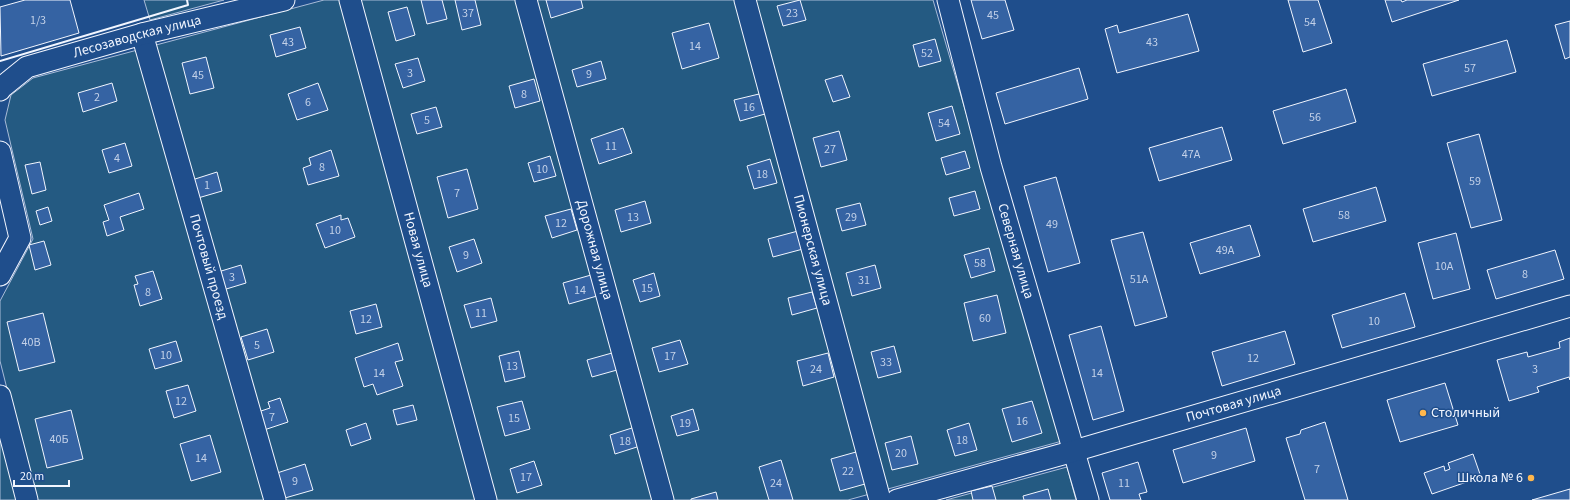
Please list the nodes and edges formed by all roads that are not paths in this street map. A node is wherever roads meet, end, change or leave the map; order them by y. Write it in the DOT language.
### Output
graph roads {
  1 [pos="284,0"];
  2 [pos="350,0"];
  3 [pos="526,0"];
  4 [pos="745,0"];
  5 [pos="948,0"];
  6 [pos="142,34"];
  7 [pos="0,90"];
  8 [pos="0,152"];
  9 [pos="0,275"];
  10 [pos="1570,306"];
  11 [pos="0,396"];
  12 [pos="1074,451"];
  13 [pos="27,500"];
  14 [pos="275,500"];
  15 [pos="486,500"];
  16 [pos="663,500"];
  17 [pos="880,500"];
  18 [pos="898,500"];
  19 [pos="1088,500"];
  1 -- 6 [label="street, Лесозаводская улица"];
  2 -- 15 [label="street, Новая улица"];
  3 -- 16 [label="street, Дорожная улица"];
  4 -- 17 [label="street, Пионерская улица"];
  5 -- 12 [label="street, Северная улица"];
  6 -- 7 [label="street, Лесозаводская улица"];
  6 -- 14 [label="street, Почтовый проезд"];
  8 -- 9 [label="street"];
  10 -- 12 [label="street, Почтовая улица"];
  11 -- 13 [label="street"];
  12 -- 18 [label="street, Почтовая улица"];
  12 -- 19 [label="street, Северная улица"];
}
